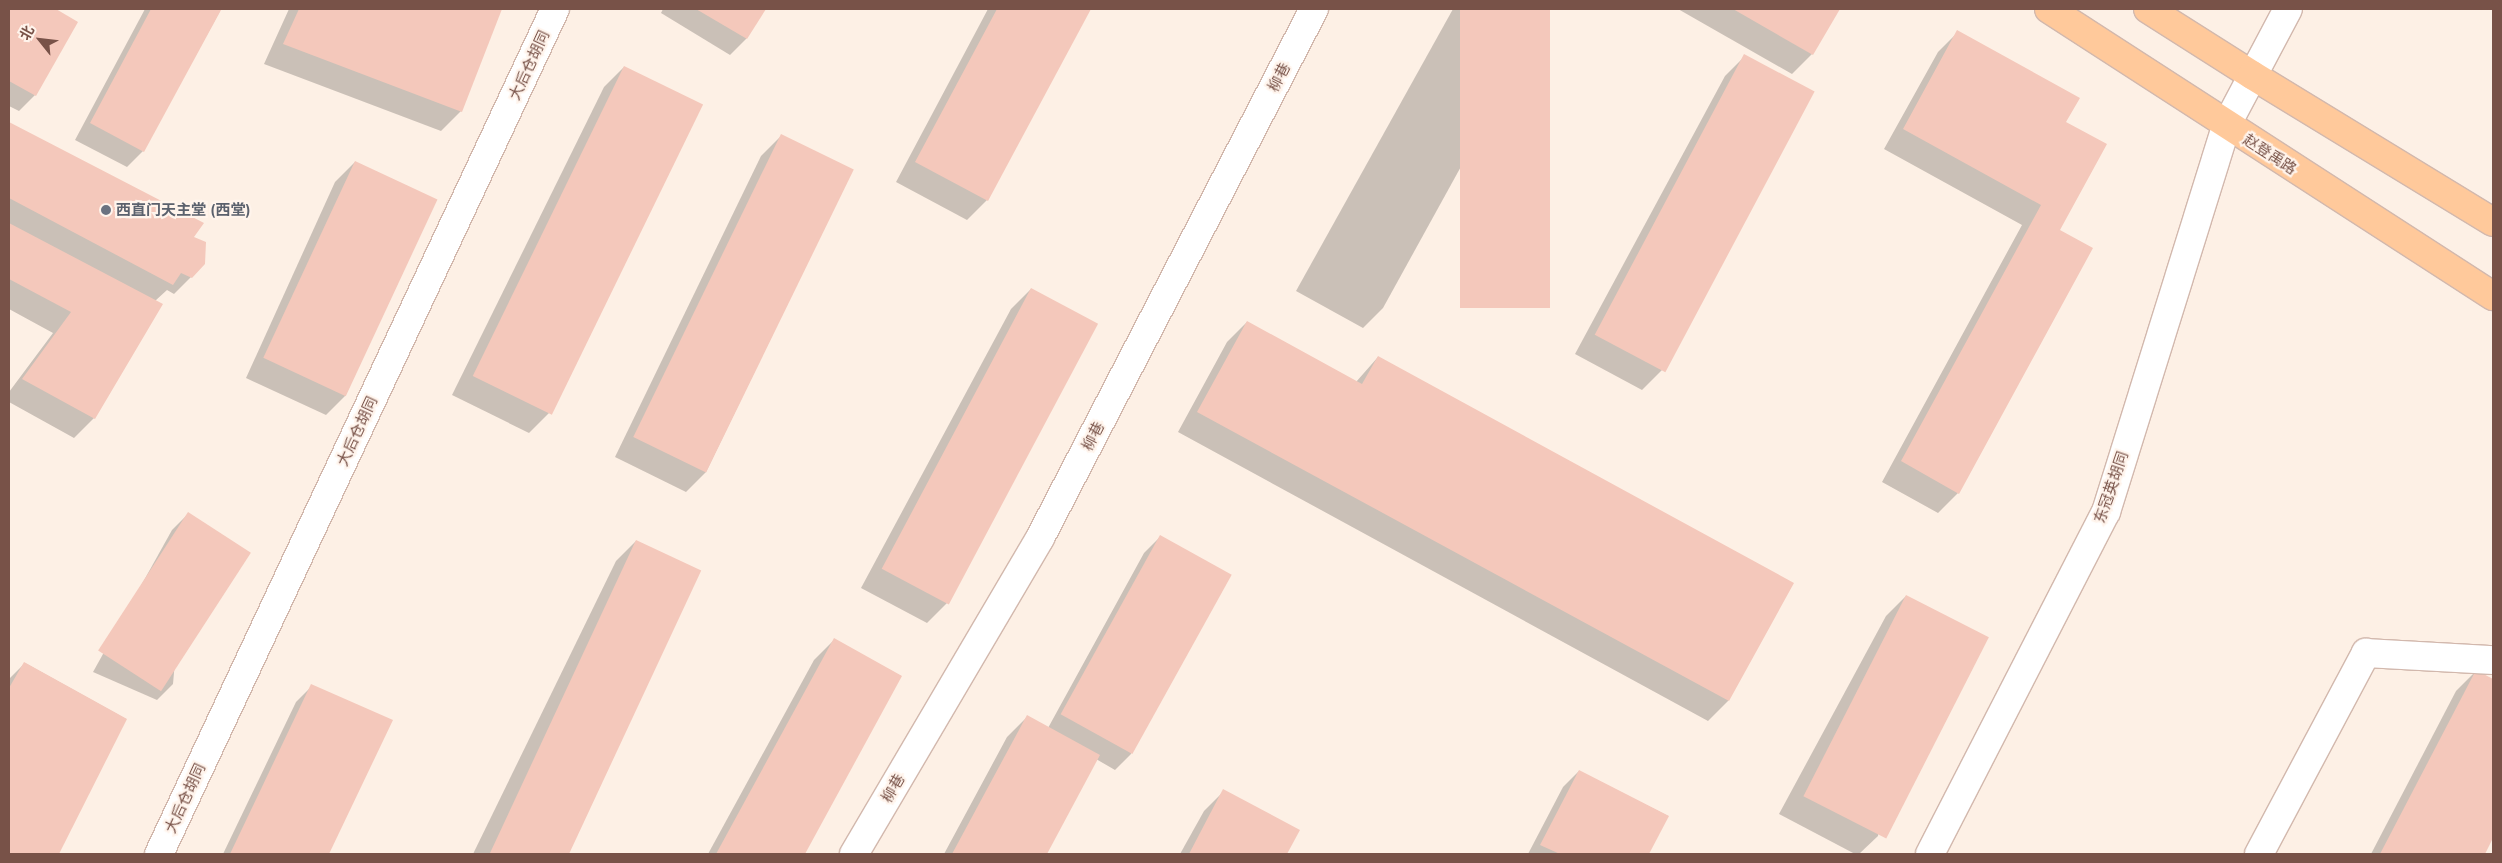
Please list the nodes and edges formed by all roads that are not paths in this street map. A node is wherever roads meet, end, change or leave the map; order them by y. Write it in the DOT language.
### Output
graph roads {
  1 [pos="555,9"];
  2 [pos="1314,9"];
  3 [pos="2049,9"];
  4 [pos="2148,9"];
  5 [pos="2288,9"];
  6 [pos="2252,75"];
  7 [pos="2226,126"];
  8 [pos="2493,222"];
  9 [pos="2493,296"];
  10 [pos="2493,660"];
  11 [pos="159,854"];
  12 [pos="854,854"];
  13 [pos="1930,854"];
  14 [pos="2259,854"];
  1 -- 11 [label="street, 大后仓胡同"];
  2 -- 12 [label="street, 柳巷"];
  3 -- 7 [label="main road, 赵登禹路"];
  4 -- 6 [label="main road"];
  5 -- 6 [label="street, 东冠英胡同"];
  6 -- 7 [label="street, 东冠英胡同"];
  6 -- 8 [label="main road"];
  7 -- 9 [label="main road, 赵登禹路"];
  7 -- 13 [label="street, 东冠英胡同"];
  10 -- 14 [label="street"];
}
